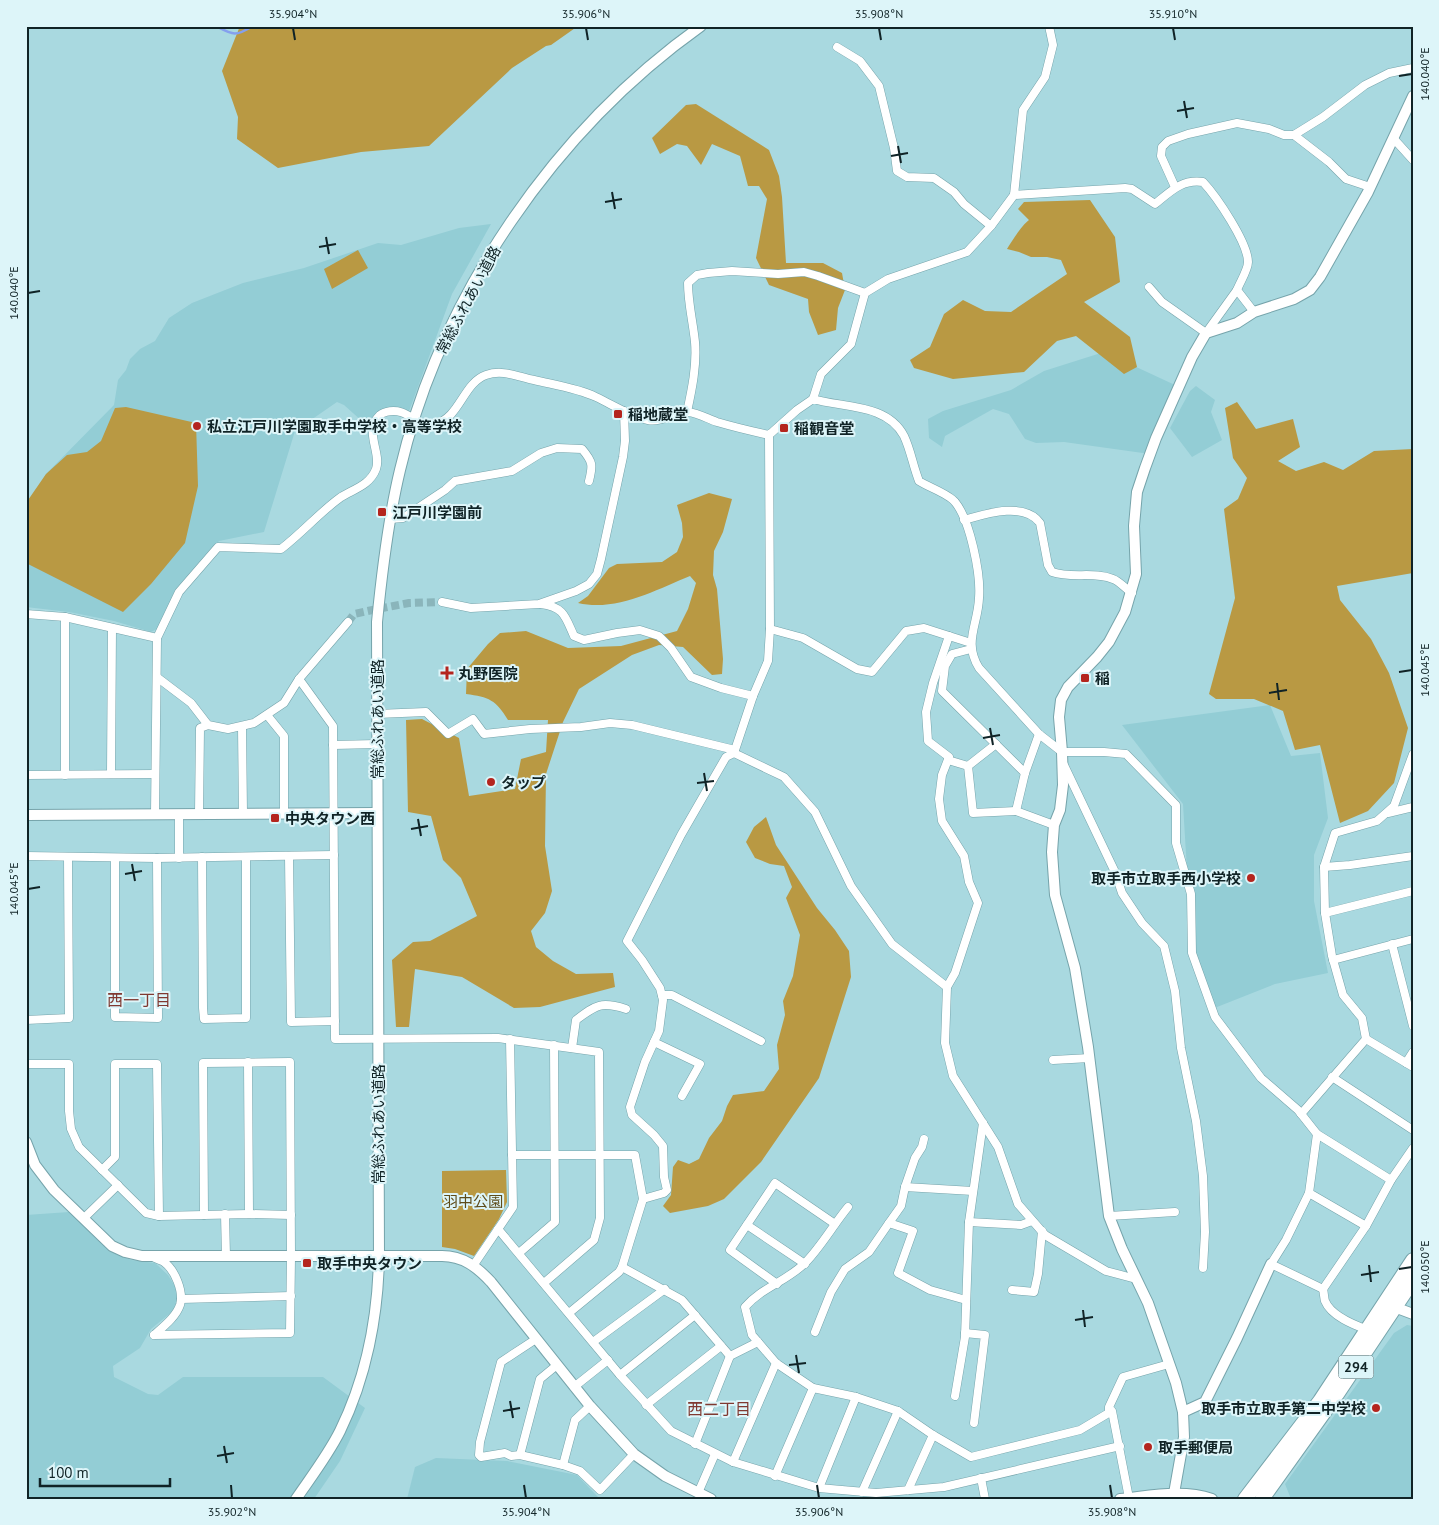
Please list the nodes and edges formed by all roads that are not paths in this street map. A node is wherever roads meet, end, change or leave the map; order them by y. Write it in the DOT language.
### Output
graph roads {
  1 [pos="701,26"];
  2 [pos="1052,29"];
  3 [pos="837,48"];
  4 [pos="1413,68"];
  5 [pos="1413,96"];
  6 [pos="1294,135"];
  7 [pos="1394,139"];
  8 [pos="1413,160"];
  9 [pos="1175,187"];
  10 [pos="1370,187"];
  11 [pos="1014,195"];
  12 [pos="991,226"];
  13 [pos="1149,287"];
  14 [pos="1237,290"];
  15 [pos="865,293"];
  16 [pos="1254,312"];
  17 [pos="1206,332"];
  18 [pos="812,398"];
  19 [pos="624,411"];
  20 [pos="687,412"];
  21 [pos="415,420"];
  22 [pos="769,434"];
  23 [pos="589,481"];
  24 [pos="390,519"];
  25 [pos="964,520"];
  26 [pos="1132,594"];
  27 [pos="442,602"];
  28 [pos="539,604"];
  29 [pos="26,614"];
  30 [pos="65,617"];
  31 [pos="348,622"];
  32 [pos="112,628"];
  33 [pos="770,629"];
  34 [pos="950,636"];
  35 [pos="157,638"];
  36 [pos="971,646"];
  37 [pos="158,678"];
  38 [pos="299,679"];
  39 [pos="754,696"];
  40 [pos="377,714"];
  41 [pos="267,715"];
  42 [pos="208,725"];
  43 [pos="242,727"];
  44 [pos="1039,734"];
  45 [pos="377,744"];
  46 [pos="996,744"];
  47 [pos="334,745"];
  48 [pos="735,752"];
  49 [pos="1413,754"];
  50 [pos="1062,757"];
  51 [pos="948,760"];
  52 [pos="968,766"];
  53 [pos="1025,773"];
  54 [pos="111,774"];
  55 [pos="156,774"];
  56 [pos="26,775"];
  57 [pos="65,775"];
  58 [pos="1413,807"];
  59 [pos="1016,811"];
  60 [pos="332,813"];
  61 [pos="378,813"];
  62 [pos="1386,813"];
  63 [pos="155,814"];
  64 [pos="179,814"];
  65 [pos="200,814"];
  66 [pos="243,814"];
  67 [pos="284,814"];
  68 [pos="26,815"];
  69 [pos="1054,825"];
  70 [pos="334,855"];
  71 [pos="26,856"];
  72 [pos="68,856"];
  73 [pos="290,856"];
  74 [pos="1413,856"];
  75 [pos="202,857"];
  76 [pos="246,857"];
  77 [pos="115,858"];
  78 [pos="157,858"];
  79 [pos="179,858"];
  80 [pos="1324,867"];
  81 [pos="1413,892"];
  82 [pos="1325,913"];
  83 [pos="1413,939"];
  84 [pos="1392,944"];
  85 [pos="1333,960"];
  86 [pos="947,987"];
  87 [pos="662,995"];
  88 [pos="626,1009"];
  89 [pos="26,1020"];
  90 [pos="335,1021"];
  91 [pos="1413,1026"];
  92 [pos="1366,1038"];
  93 [pos="378,1039"];
  94 [pos="510,1039"];
  95 [pos="760,1041"];
  96 [pos="654,1042"];
  97 [pos="554,1045"];
  98 [pos="572,1048"];
  99 [pos="1413,1052"];
  100 [pos="1090,1058"];
  101 [pos="1053,1060"];
  102 [pos="248,1062"];
  103 [pos="26,1064"];
  104 [pos="1410,1065"];
  105 [pos="1332,1077"];
  106 [pos="682,1096"];
  107 [pos="1301,1114"];
  108 [pos="983,1123"];
  109 [pos="1413,1130"];
  110 [pos="1317,1134"];
  111 [pos="924,1139"];
  112 [pos="26,1142"];
  113 [pos="1413,1148"];
  114 [pos="512,1155"];
  115 [pos="555,1155"];
  116 [pos="599,1155"];
  117 [pos="31,1167"];
  118 [pos="102,1170"];
  119 [pos="1391,1180"];
  120 [pos="118,1185"];
  121 [pos="905,1187"];
  122 [pos="973,1191"];
  123 [pos="1309,1193"];
  124 [pos="643,1199"];
  125 [pos="848,1207"];
  126 [pos="1175,1212"];
  127 [pos="225,1214"];
  128 [pos="249,1214"];
  129 [pos="204,1215"];
  130 [pos="291,1215"];
  131 [pos="159,1216"];
  132 [pos="1109,1216"];
  133 [pos="84,1218"];
  134 [pos="1032,1221"];
  135 [pos="969,1222"];
  136 [pos="889,1223"];
  137 [pos="835,1224"];
  138 [pos="746,1225"];
  139 [pos="1366,1226"];
  140 [pos="498,1229"];
  141 [pos="1042,1231"];
  142 [pos="519,1254"];
  143 [pos="379,1256"];
  144 [pos="152,1257"];
  145 [pos="226,1257"];
  146 [pos="291,1257"];
  147 [pos="1413,1260"];
  148 [pos="804,1264"];
  149 [pos="1271,1264"];
  150 [pos="473,1266"];
  151 [pos="622,1267"];
  152 [pos="1204,1268"];
  153 [pos="1136,1279"];
  154 [pos="1413,1280"];
  155 [pos="544,1283"];
  156 [pos="777,1284"];
  157 [pos="665,1289"];
  158 [pos="1324,1289"];
  159 [pos="1012,1290"];
  160 [pos="291,1296"];
  161 [pos="181,1299"];
  162 [pos="966,1300"];
  163 [pos="1390,1306"];
  164 [pos="569,1313"];
  165 [pos="1413,1314"];
  166 [pos="695,1315"];
  167 [pos="1368,1330"];
  168 [pos="815,1332"];
  169 [pos="965,1333"];
  170 [pos="536,1339"];
  171 [pos="593,1342"];
  172 [pos="758,1342"];
  173 [pos="721,1346"];
  174 [pos="730,1356"];
  175 [pos="608,1360"];
  176 [pos="776,1363"];
  177 [pos="1169,1364"];
  178 [pos="557,1365"];
  179 [pos="620,1375"];
  180 [pos="574,1386"];
  181 [pos="813,1388"];
  182 [pos="954,1396"];
  183 [pos="856,1398"];
  184 [pos="646,1405"];
  185 [pos="590,1406"];
  186 [pos="898,1411"];
  187 [pos="1183,1412"];
  188 [pos="1108,1413"];
  189 [pos="974,1422"];
  190 [pos="933,1435"];
  191 [pos="695,1444"];
  192 [pos="1120,1446"];
  193 [pos="634,1454"];
  194 [pos="715,1454"];
  195 [pos="520,1455"];
  196 [pos="733,1462"];
  197 [pos="563,1464"];
  198 [pos="775,1476"];
  199 [pos="981,1478"];
  200 [pos="819,1488"];
  201 [pos="908,1490"];
  202 [pos="862,1492"];
  203 [pos="698,1493"];
  204 [pos="841,1495"];
  205 [pos="1174,1496"];
  206 [pos="1124,1498"];
  207 [pos="296,1499"];
  208 [pos="711,1499"];
  209 [pos="985,1499"];
  210 [pos="1212,1499"];
  211 [pos="1245,1499"];
  212 [pos="1262,1499"];
  1 -- 21 [label="street, 常総ふれあい道路"];
  2 -- 11 [label="street"];
  3 -- 12 [label="street"];
  4 -- 6 [label="street"];
  5 -- 7 [label="street"];
  6 -- 9 [label="street"];
  6 -- 10 [label="street"];
  7 -- 8 [label="street"];
  7 -- 10 [label="street"];
  9 -- 11 [label="street"];
  9 -- 14 [label="street"];
  10 -- 16 [label="street"];
  11 -- 12 [label="street"];
  12 -- 15 [label="street"];
  13 -- 17 [label="street"];
  14 -- 16 [label="street"];
  14 -- 17 [label="street"];
  15 -- 18 [label="street"];
  15 -- 20 [label="street"];
  16 -- 17 [label="street"];
  17 -- 26 [label="street"];
  18 -- 22 [label="street"];
  18 -- 25 [label="street"];
  19 -- 20 [label="street"];
  19 -- 21 [label="street"];
  19 -- 28 [label="street"];
  20 -- 22 [label="street"];
  21 -- 24 [label="street, 常総ふれあい道路"];
  21 -- 35 [label="street"];
  22 -- 33 [label="street"];
  23 -- 24 [label="street"];
  24 -- 40 [label="street, 常総ふれあい道路"];
  25 -- 26 [label="street"];
  25 -- 36 [label="street"];
  26 -- 50 [label="street"];
  27 -- 28 [label="street"];
  28 -- 39 [label="street"];
  29 -- 30 [label="street"];
  30 -- 32 [label="street"];
  30 -- 57 [label="street"];
  31 -- 38 [label="street"];
  32 -- 35 [label="street"];
  32 -- 54 [label="street"];
  33 -- 34 [label="street"];
  33 -- 39 [label="street"];
  34 -- 36 [label="street"];
  34 -- 51 [label="street"];
  35 -- 37 [label="street"];
  36 -- 44 [label="street"];
  36 -- 46 [label="street"];
  37 -- 42 [label="street"];
  37 -- 55 [label="street"];
  38 -- 41 [label="street"];
  38 -- 47 [label="street"];
  39 -- 48 [label="street"];
  40 -- 45 [label="street, 常総ふれあい道路"];
  40 -- 48 [label="street"];
  41 -- 43 [label="street"];
  41 -- 67 [label="street"];
  42 -- 43 [label="street"];
  42 -- 65 [label="street"];
  43 -- 66 [label="street"];
  44 -- 50 [label="street"];
  44 -- 53 [label="street"];
  45 -- 47 [label="street"];
  45 -- 61 [label="street, 常総ふれあい道路"];
  46 -- 52 [label="street"];
  46 -- 53 [label="street"];
  47 -- 60 [label="street"];
  48 -- 86 [label="street"];
  48 -- 87 [label="street"];
  49 -- 62 [label="street"];
  50 -- 69 [label="street"];
  50 -- 107 [label="street"];
  50 -- 152 [label="street"];
  51 -- 52 [label="street"];
  51 -- 86 [label="street"];
  52 -- 59 [label="street"];
  53 -- 59 [label="street"];
  54 -- 55 [label="street"];
  54 -- 57 [label="street"];
  55 -- 63 [label="street"];
  56 -- 57 [label="street"];
  58 -- 62 [label="street"];
  59 -- 69 [label="street"];
  60 -- 61 [label="street"];
  60 -- 67 [label="street"];
  60 -- 70 [label="street"];
  61 -- 93 [label="street, 常総ふれあい道路"];
  62 -- 80 [label="street"];
  63 -- 64 [label="street"];
  63 -- 68 [label="street"];
  64 -- 65 [label="street"];
  64 -- 79 [label="street"];
  65 -- 66 [label="street"];
  66 -- 67 [label="street"];
  69 -- 100 [label="street"];
  70 -- 73 [label="street"];
  70 -- 90 [label="street"];
  71 -- 72 [label="street"];
  72 -- 77 [label="street"];
  72 -- 89 [label="street"];
  73 -- 76 [label="street"];
  73 -- 90 [label="street"];
  74 -- 80 [label="street"];
  75 -- 76 [label="street"];
  75 -- 76 [label="street"];
  75 -- 79 [label="street"];
  77 -- 78 [label="street"];
  77 -- 78 [label="street"];
  78 -- 79 [label="street"];
  80 -- 82 [label="street"];
  81 -- 82 [label="street"];
  82 -- 85 [label="street"];
  83 -- 84 [label="street"];
  84 -- 85 [label="street"];
  84 -- 91 [label="street"];
  85 -- 92 [label="street"];
  86 -- 108 [label="street"];
  87 -- 95 [label="street"];
  87 -- 96 [label="street"];
  88 -- 98 [label="street"];
  90 -- 93 [label="street"];
  92 -- 104 [label="street"];
  92 -- 105 [label="street"];
  93 -- 94 [label="street"];
  93 -- 143 [label="street, 常総ふれあい道路"];
  94 -- 97 [label="street"];
  94 -- 114 [label="street"];
  96 -- 106 [label="street"];
  96 -- 124 [label="street"];
  97 -- 98 [label="street"];
  97 -- 115 [label="street"];
  98 -- 116 [label="street"];
  99 -- 104 [label="street"];
  100 -- 101 [label="street"];
  100 -- 132 [label="street"];
  102 -- 128 [label="street"];
  102 -- 129 [label="street"];
  102 -- 130 [label="street"];
  103 -- 118 [label="street"];
  105 -- 107 [label="street"];
  105 -- 109 [label="street"];
  107 -- 110 [label="street"];
  108 -- 122 [label="street"];
  108 -- 134 [label="street"];
  110 -- 119 [label="street"];
  110 -- 123 [label="street"];
  111 -- 121 [label="street"];
  112 -- 117 [label="street"];
  113 -- 119 [label="street"];
  114 -- 115 [label="street"];
  114 -- 140 [label="street"];
  115 -- 116 [label="street"];
  115 -- 142 [label="street"];
  116 -- 124 [label="street"];
  116 -- 155 [label="street"];
  117 -- 133 [label="street"];
  118 -- 120 [label="street"];
  118 -- 131 [label="street"];
  119 -- 139 [label="street"];
  120 -- 131 [label="street"];
  120 -- 133 [label="street"];
  121 -- 122 [label="street"];
  121 -- 136 [label="street"];
  122 -- 135 [label="street"];
  123 -- 139 [label="street"];
  123 -- 149 [label="street"];
  124 -- 151 [label="street"];
  125 -- 137 [label="street"];
  126 -- 132 [label="street"];
  127 -- 128 [label="street"];
  127 -- 129 [label="street"];
  127 -- 145 [label="street"];
  128 -- 130 [label="street"];
  129 -- 131 [label="street"];
  130 -- 146 [label="street"];
  132 -- 153 [label="street"];
  133 -- 144 [label="street"];
  134 -- 135 [label="street"];
  134 -- 141 [label="street"];
  135 -- 162 [label="street"];
  136 -- 162 [label="street"];
  136 -- 168 [label="street"];
  137 -- 138 [label="street"];
  137 -- 148 [label="street"];
  138 -- 148 [label="street"];
  138 -- 156 [label="street"];
  139 -- 158 [label="street"];
  140 -- 142 [label="street"];
  140 -- 150 [label="street"];
  141 -- 153 [label="street"];
  141 -- 159 [label="street"];
  142 -- 155 [label="street"];
  143 -- 146 [label="street"];
  143 -- 150 [label="street"];
  143 -- 207 [label="street, 常総ふれあい道路"];
  144 -- 145 [label="street"];
  144 -- 161 [label="street"];
  145 -- 146 [label="street"];
  146 -- 160 [label="street"];
  147 -- 163 [label="highway, 294"];
  148 -- 156 [label="street"];
  149 -- 158 [label="street"];
  149 -- 187 [label="street"];
  150 -- 170 [label="street"];
  151 -- 157 [label="street"];
  151 -- 164 [label="street"];
  153 -- 177 [label="street"];
  154 -- 163 [label="highway, 294"];
  155 -- 164 [label="street"];
  156 -- 172 [label="street"];
  157 -- 166 [label="street"];
  157 -- 171 [label="street"];
  158 -- 167 [label="street"];
  160 -- 161 [label="street"];
  160 -- 161 [label="street"];
  162 -- 169 [label="street"];
  163 -- 165 [label="street"];
  163 -- 167 [label="highway, 294"];
  163 -- 212 [label="highway, 294"];
  164 -- 171 [label="street"];
  166 -- 173 [label="street"];
  166 -- 179 [label="street"];
  167 -- 211 [label="highway, 294"];
  169 -- 182 [label="street"];
  169 -- 189 [label="street"];
  170 -- 178 [label="street"];
  170 -- 195 [label="street"];
  171 -- 175 [label="street"];
  172 -- 174 [label="street"];
  172 -- 176 [label="street"];
  173 -- 174 [label="street"];
  173 -- 184 [label="street"];
  174 -- 191 [label="street"];
  175 -- 179 [label="street"];
  175 -- 180 [label="street"];
  176 -- 181 [label="street"];
  176 -- 196 [label="street"];
  177 -- 187 [label="street"];
  177 -- 188 [label="street"];
  178 -- 180 [label="street"];
  178 -- 195 [label="street"];
  179 -- 184 [label="street"];
  180 -- 185 [label="street"];
  181 -- 183 [label="street"];
  181 -- 198 [label="street"];
  183 -- 186 [label="street"];
  183 -- 200 [label="street"];
  184 -- 191 [label="street"];
  185 -- 193 [label="street"];
  185 -- 197 [label="street"];
  186 -- 190 [label="street"];
  186 -- 202 [label="street"];
  187 -- 205 [label="street"];
  188 -- 190 [label="street"];
  188 -- 192 [label="street"];
  190 -- 201 [label="street"];
  191 -- 194 [label="street"];
  192 -- 199 [label="street"];
  192 -- 206 [label="street"];
  193 -- 197 [label="street"];
  193 -- 203 [label="street"];
  194 -- 196 [label="street"];
  194 -- 203 [label="street"];
  195 -- 197 [label="street"];
  196 -- 198 [label="street"];
  198 -- 200 [label="street"];
  199 -- 201 [label="street"];
  199 -- 209 [label="street"];
  200 -- 204 [label="street"];
  201 -- 202 [label="street"];
  202 -- 204 [label="street"];
  203 -- 208 [label="street"];
  205 -- 206 [label="street"];
  205 -- 210 [label="street"];
}
